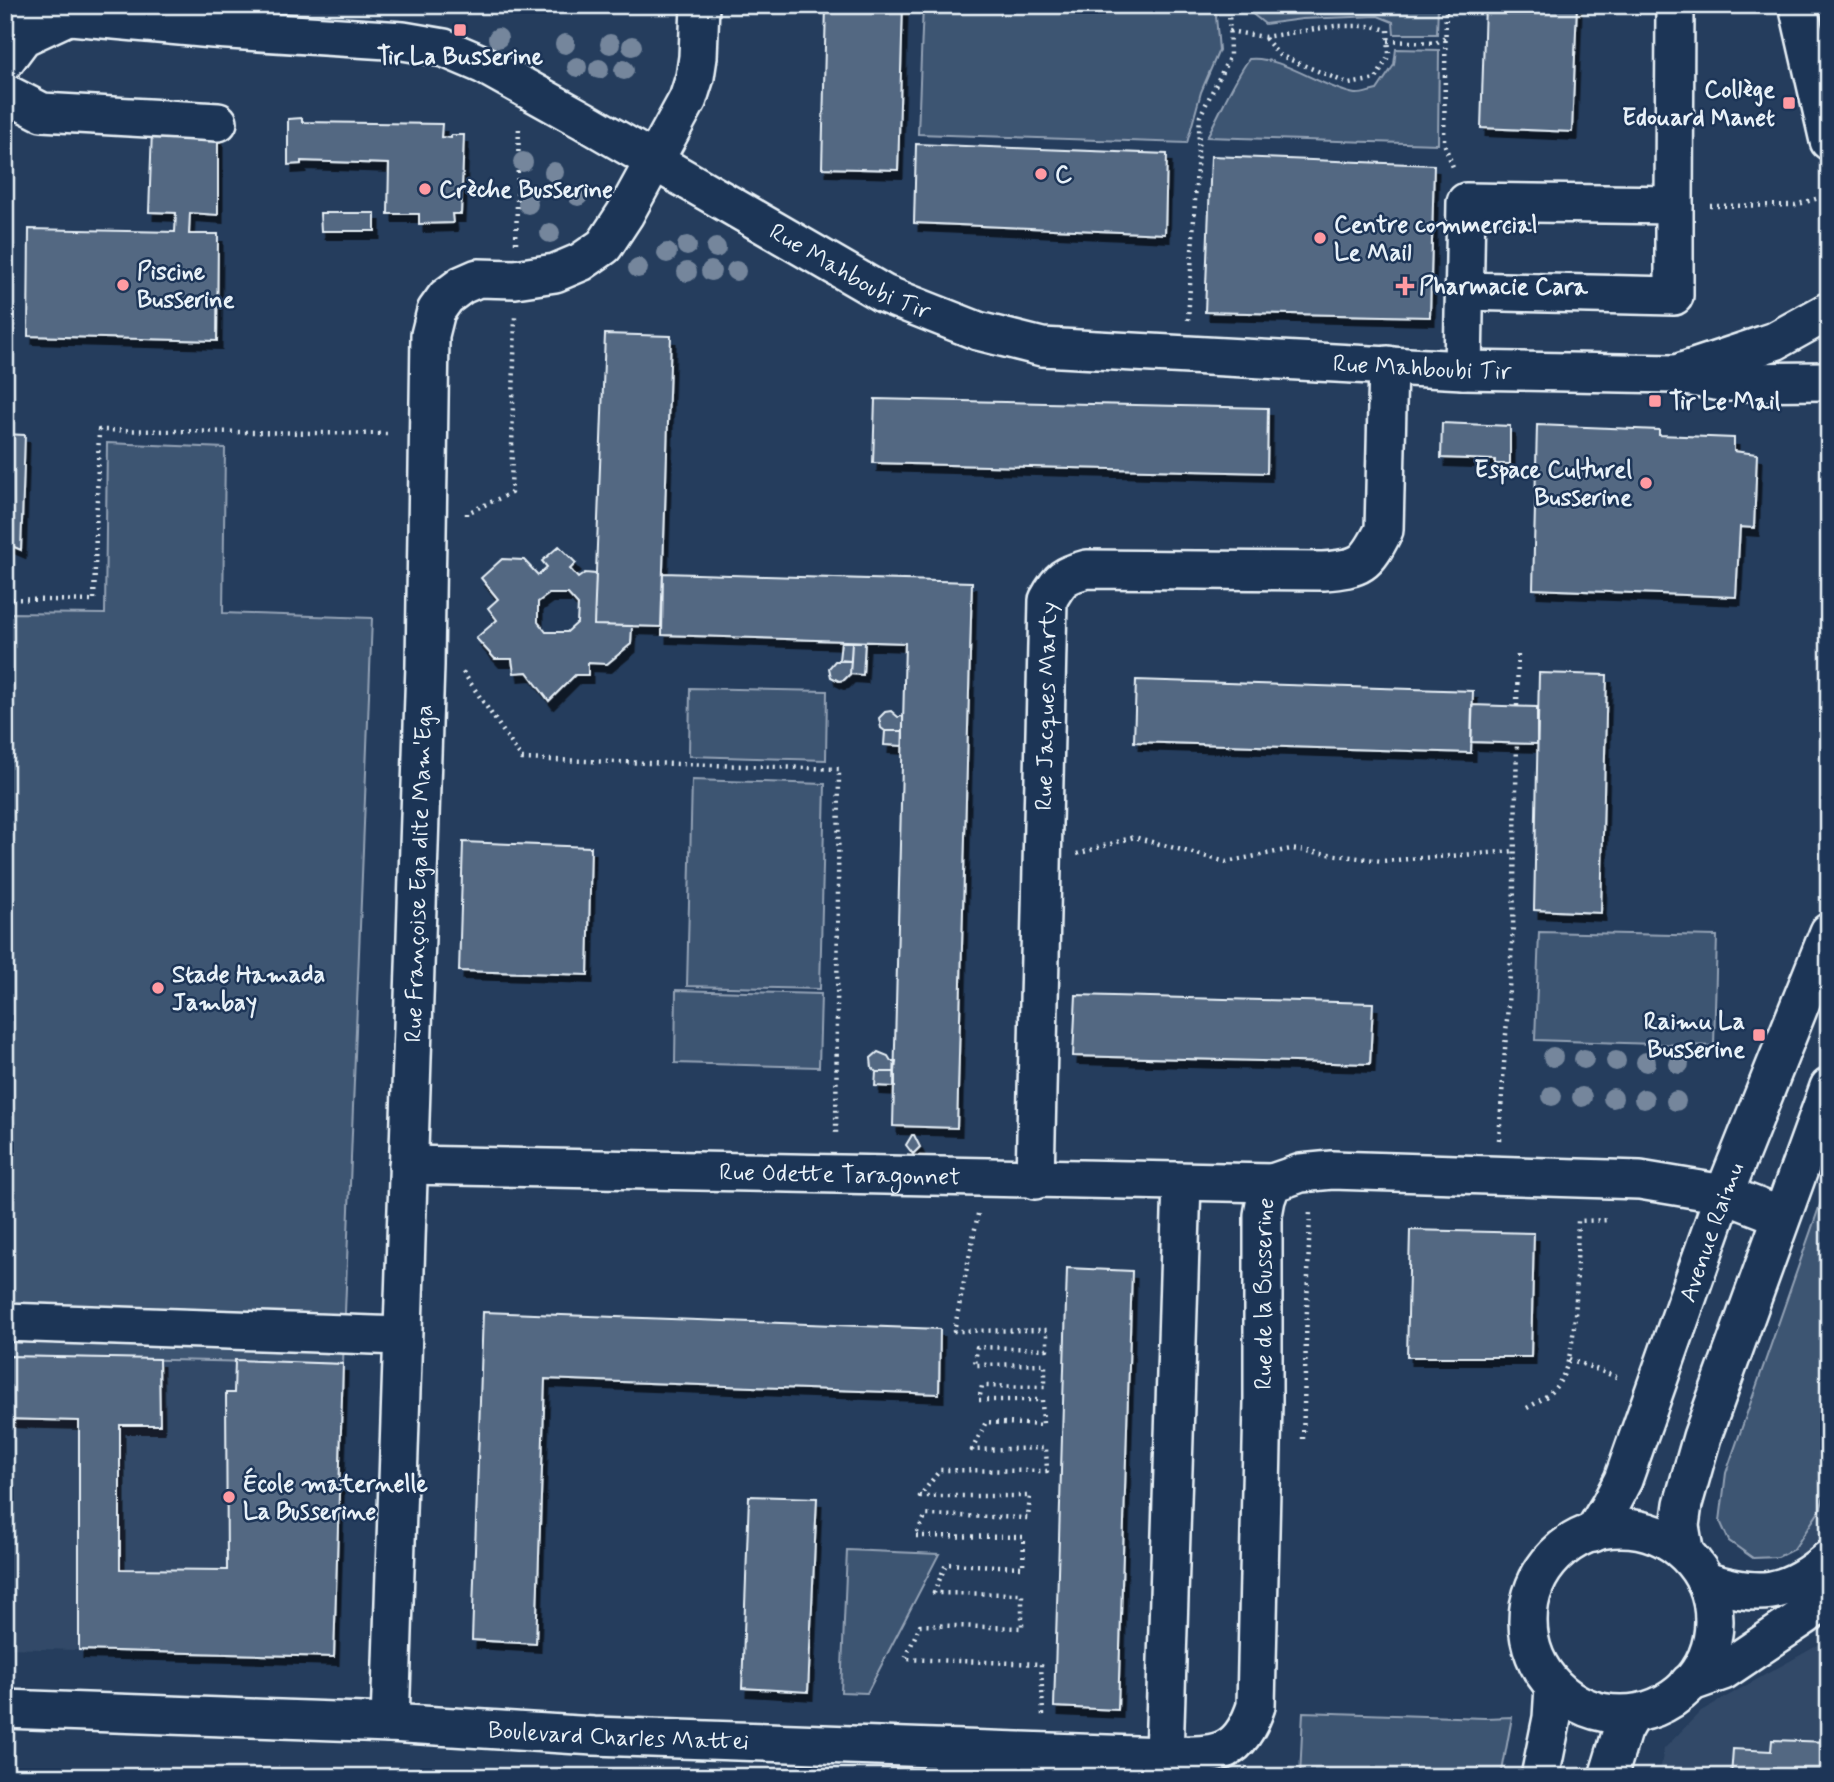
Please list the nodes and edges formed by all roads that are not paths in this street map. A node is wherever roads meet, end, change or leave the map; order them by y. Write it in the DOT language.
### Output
graph roads {
  1 [pos="700,5"];
  2 [pos="1675,5"];
  3 [pos="1798,5"];
  4 [pos="5,10"];
  5 [pos="69,16"];
  6 [pos="5,61"];
  7 [pos="5,93"];
  8 [pos="218,122"];
  9 [pos="1829,141"];
  10 [pos="654,160"];
  11 [pos="1674,205"];
  12 [pos="1465,291"];
  13 [pos="1829,311"];
  14 [pos="1388,365"];
  15 [pos="1463,370"];
  16 [pos="1674,374"];
  17 [pos="1829,381"];
  18 [pos="1829,932"];
  19 [pos="1829,1087"];
  20 [pos="408,1165"];
  21 [pos="1035,1180"];
  22 [pos="1182,1182"];
  23 [pos="1272,1183"];
  24 [pos="1724,1194"];
  25 [pos="1780,1216"];
  26 [pos="5,1322"];
  27 [pos="402,1336"];
  28 [pos="1592,1533"];
  29 [pos="1684,1549"];
  30 [pos="1829,1559"];
  31 [pos="1705,1581"];
  32 [pos="1829,1592"];
  33 [pos="1689,1683"];
  34 [pos="1554,1687"];
  35 [pos="5,1709"];
  36 [pos="1631,1715"];
  37 [pos="390,1723"];
  38 [pos="1164,1756"];
  39 [pos="1231,1762"];
  40 [pos="1540,1777"];
  41 [pos="1608,1777"];
  1 -- 10 [label="street, Rue Françoise Ega dite Mam'Ega"];
  2 -- 11 [label="street"];
  3 -- 9 [label="street"];
  4 -- 5 [label="street, Rue Mahboubi Tir"];
  5 -- 6 [label="street"];
  5 -- 10 [label="street, Rue Mahboubi Tir"];
  7 -- 8 [label="street"];
  10 -- 14 [label="street, Rue Mahboubi Tir"];
  10 -- 20 [label="street, Rue Françoise Ega dite Mam'Ega"];
  11 -- 12 [label="street"];
  11 -- 12 [label="street"];
  12 -- 15 [label="street"];
  13 -- 16 [label="street, Rue Mahboubi Tir"];
  14 -- 15 [label="street, Rue Mahboubi Tir"];
  14 -- 21 [label="street, Rue Jacques Marty"];
  15 -- 16 [label="street, Rue Mahboubi Tir"];
  16 -- 17 [label="street, Rue Mahboubi Tir"];
  18 -- 24 [label="street, Avenue Raimu"];
  19 -- 25 [label="street"];
  20 -- 21 [label="street, Rue Odette Taragonnet"];
  20 -- 27 [label="street, Rue Françoise Ega dite Mam'Ega"];
  21 -- 22 [label="street, Rue Odette Taragonnet"];
  22 -- 23 [label="street, Rue Odette Taragonnet"];
  22 -- 38 [label="street"];
  23 -- 24 [label="street, Rue de la Busserine"];
  23 -- 39 [label="street, Rue de la Busserine"];
  24 -- 25 [label="street, Rue de la Busserine"];
  24 -- 28 [label="street, Avenue Raimu"];
  25 -- 29 [label="street"];
  26 -- 27 [label="street"];
  27 -- 37 [label="street, Rue Françoise Ega dite Mam'Ega"];
  28 -- 29 [label="street"];
  28 -- 34 [label="street"];
  29 -- 31 [label="street"];
  30 -- 31 [label="street"];
  31 -- 33 [label="street"];
  32 -- 33 [label="street"];
  33 -- 36 [label="street"];
  34 -- 36 [label="street"];
  34 -- 40 [label="street"];
  35 -- 37 [label="street, Boulevard Charles Mattei"];
  36 -- 41 [label="street"];
  37 -- 38 [label="street, Boulevard Charles Mattei"];
  38 -- 39 [label="street, Boulevard Charles Mattei"];
}
